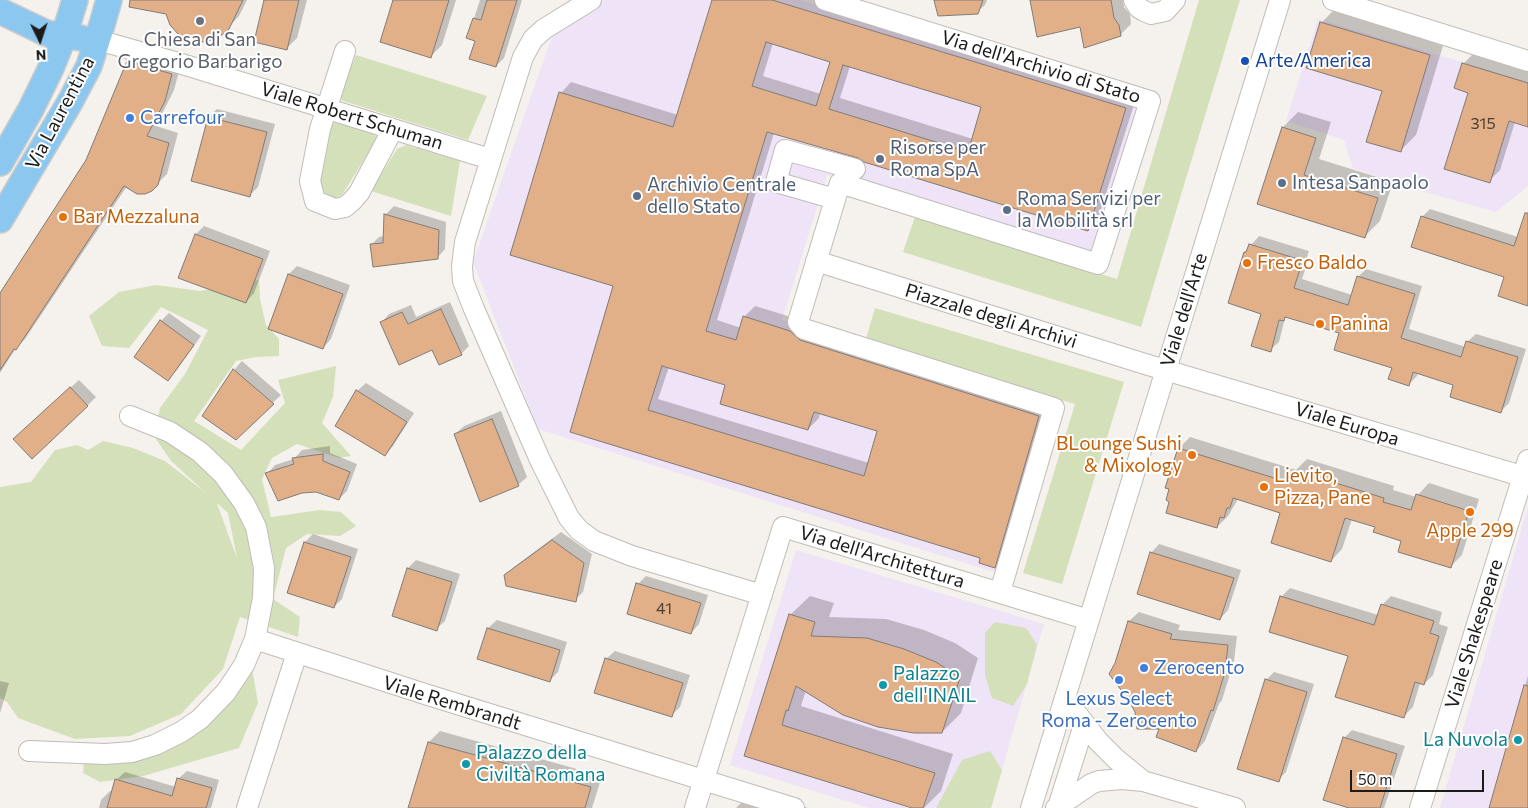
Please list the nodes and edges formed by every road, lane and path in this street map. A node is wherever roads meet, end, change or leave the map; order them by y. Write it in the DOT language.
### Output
graph roads {
  1 [pos="75,0"];
  2 [pos="108,0"];
  3 [pos="590,0"];
  4 [pos="825,0"];
  5 [pos="1134,0"];
  6 [pos="1175,0"];
  7 [pos="1280,0"];
  8 [pos="1333,0"];
  9 [pos="1384,8"];
  10 [pos="0,11"];
  11 [pos="64,36"];
  12 [pos="98,40"];
  13 [pos="345,51"];
  14 [pos="1528,61"];
  15 [pos="326,108"];
  16 [pos="393,130"];
  17 [pos="490,159"];
  18 [pos="0,163"];
  19 [pos="855,170"];
  20 [pos="837,191"];
  21 [pos="0,220"];
  22 [pos="816,261"];
  23 [pos="1166,370"];
  24 [pos="130,416"];
  25 [pos="1526,472"];
  26 [pos="1000,592"];
  27 [pos="762,595"];
  28 [pos="1090,620"];
  29 [pos="255,639"];
  30 [pos="297,653"];
  31 [pos="1064,702"];
  32 [pos="1084,725"];
  33 [pos="29,751"];
  34 [pos="704,780"];
  35 [pos="1143,780"];
  36 [pos="1057,807"];
  37 [pos="247,808"];
  38 [pos="695,808"];
  39 [pos="794,808"];
  40 [pos="1031,808"];
  41 [pos="1235,808"];
  42 [pos="1420,808"];
  1 -- 11 [label="main road, Via Laurentina"];
  2 -- 12 [label="main road, Via Laurentina"];
  3 -- 17 [label="street"];
  4 -- 20 [label="street, Via dell'Archivio di Stato"];
  5 -- 6 [label="street"];
  7 -- 23 [label="street, Viale dell'Arte"];
  8 -- 9 [label="street"];
  9 -- 14 [label="street"];
  10 -- 11 [label="main road"];
  11 -- 12 [label="main road"];
  11 -- 18 [label="main road, Via Laurentina"];
  12 -- 15 [label="street, Viale Robert Schuman"];
  12 -- 21 [label="main road, Via Laurentina"];
  13 -- 15 [label="street"];
  15 -- 16 [label="street, Viale Robert Schuman"];
  15 -- 16 [label="street"];
  16 -- 17 [label="street, Viale Robert Schuman"];
  17 -- 27 [label="street"];
  19 -- 20 [label="street"];
  20 -- 22 [label="street"];
  22 -- 23 [label="street, Piazzale degli Archivi"];
  22 -- 26 [label="street"];
  23 -- 25 [label="street, Viale Europa"];
  23 -- 28 [label="street, Viale dell'Arte"];
  24 -- 29 [label="street"];
  25 -- 42 [label="street, Viale Shakespeare"];
  26 -- 27 [label="street, Via dell'Architettura"];
  26 -- 28 [label="street, Via dell'Architettura"];
  27 -- 34 [label="street, Via dell'Architettura"];
  28 -- 31 [label="street, Viale dell'Arte"];
  29 -- 30 [label="street, Viale Rembrandt"];
  29 -- 33 [label="street"];
  30 -- 34 [label="street, Viale Rembrandt"];
  30 -- 37 [label="street"];
  31 -- 32 [label="street"];
  31 -- 40 [label="street, Viale dell'Arte"];
  32 -- 35 [label="street"];
  32 -- 36 [label="street"];
  34 -- 38 [label="street, Via dell'Architettura"];
  34 -- 39 [label="street, Viale Rembrandt"];
  35 -- 36 [label="street"];
  35 -- 41 [label="street"];
}
